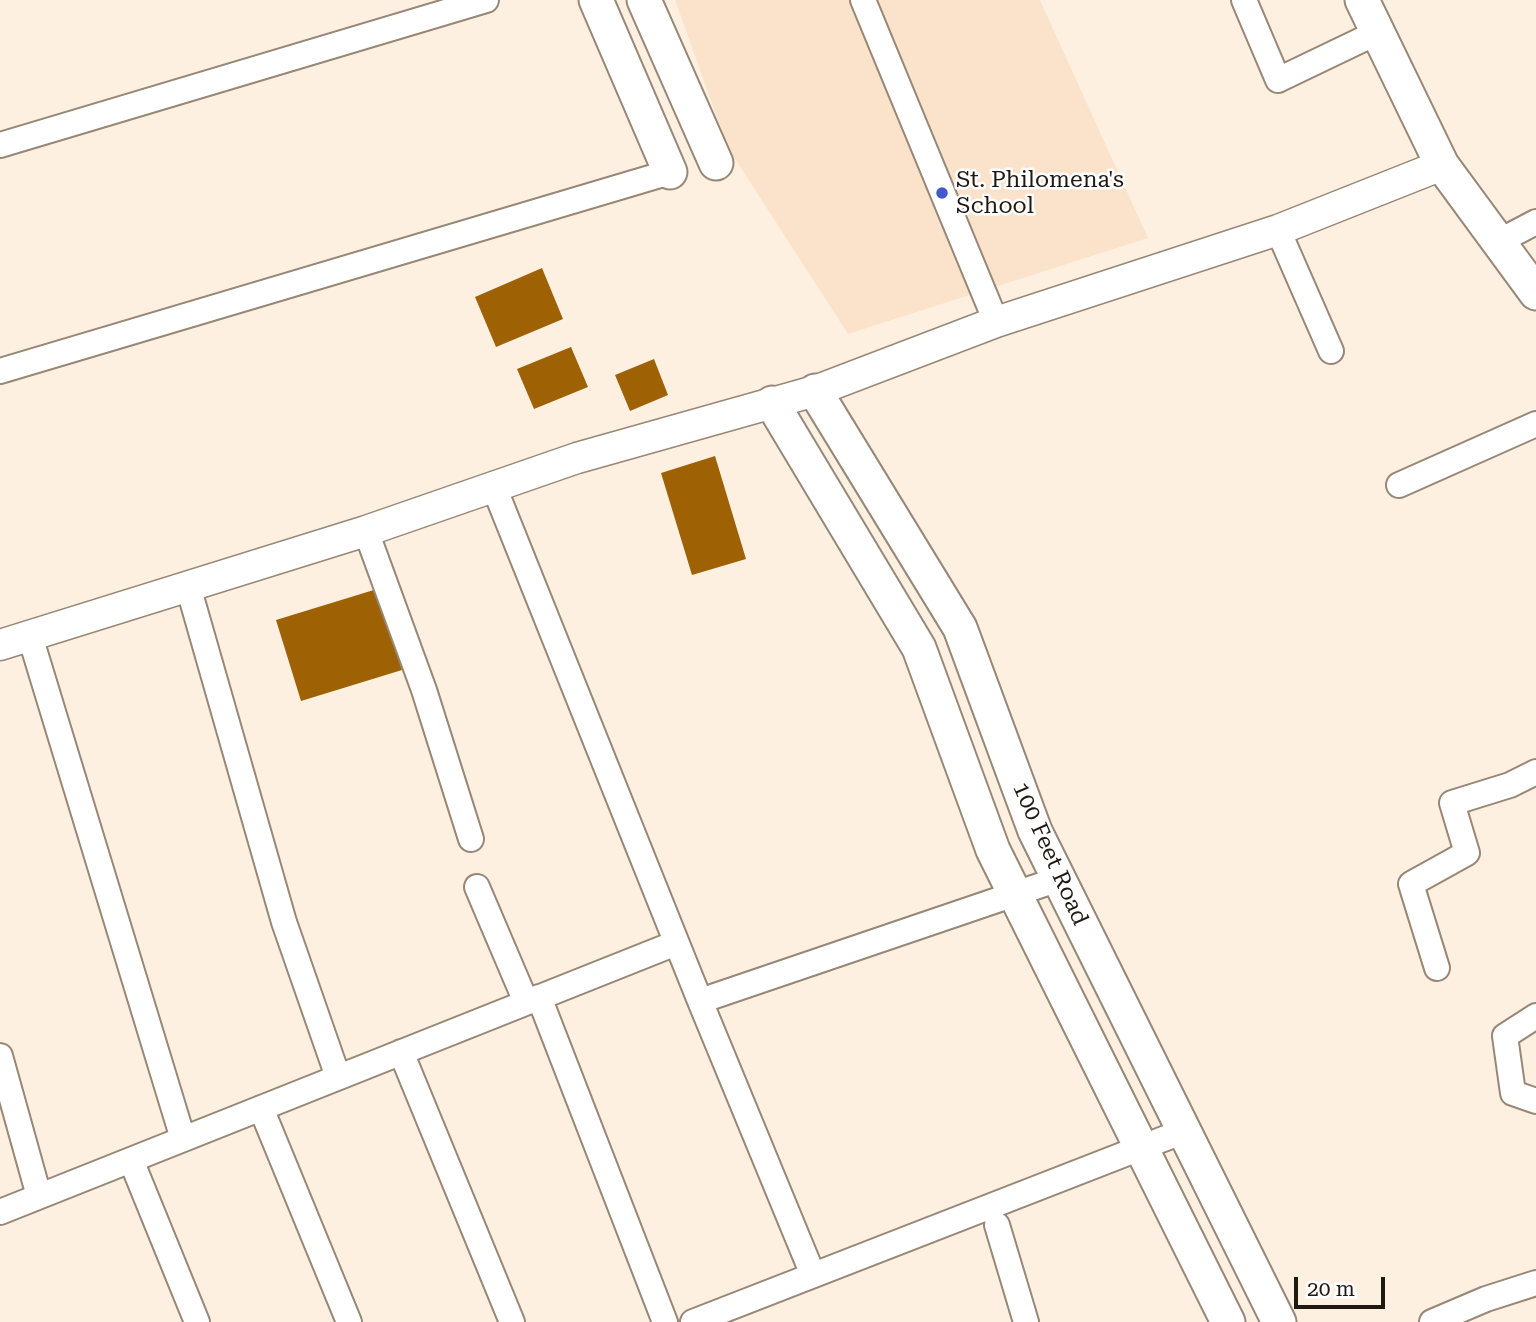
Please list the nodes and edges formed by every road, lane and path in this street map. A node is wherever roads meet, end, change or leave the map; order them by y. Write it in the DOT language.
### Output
graph roads {
  1 [pos="486,0"];
  2 [pos="596,0"];
  3 [pos="644,0"];
  4 [pos="863,0"];
  5 [pos="1244,0"];
  6 [pos="1362,0"];
  7 [pos="1378,32"];
  8 [pos="0,145"];
  9 [pos="716,163"];
  10 [pos="1442,165"];
  11 [pos="670,172"];
  12 [pos="1536,222"];
  13 [pos="1278,230"];
  14 [pos="1499,242"];
  15 [pos="1536,293"];
  16 [pos="996,322"];
  17 [pos="1331,351"];
  18 [pos="0,371"];
  19 [pos="815,391"];
  20 [pos="772,403"];
  21 [pos="1536,425"];
  22 [pos="1399,485"];
  23 [pos="494,487"];
  24 [pos="366,531"];
  25 [pos="188,586"];
  26 [pos="30,636"];
  27 [pos="0,645"];
  28 [pos="1536,772"];
  29 [pos="471,839"];
  30 [pos="1059,879"];
  31 [pos="477,887"];
  32 [pos="1015,894"];
  33 [pos="676,943"];
  34 [pos="1437,968"];
  35 [pos="532,1000"];
  36 [pos="699,1001"];
  37 [pos="1536,1016"];
  38 [pos="401,1052"];
  39 [pos="0,1056"];
  40 [pos="338,1077"];
  41 [pos="1536,1101"];
  42 [pos="261,1108"];
  43 [pos="1184,1131"];
  44 [pos="183,1139"];
  45 [pos="1141,1147"];
  46 [pos="131,1160"];
  47 [pos="39,1196"];
  48 [pos="0,1212"];
  49 [pos="997,1225"];
  50 [pos="813,1275"];
  51 [pos="1536,1283"];
  52 [pos="707,1320"];
  53 [pos="197,1322"];
  54 [pos="349,1322"];
  55 [pos="512,1322"];
  56 [pos="665,1322"];
  57 [pos="1026,1322"];
  58 [pos="1228,1322"];
  59 [pos="1279,1322"];
  60 [pos="1432,1322"];
  1 -- 8 [label="street"];
  2 -- 11 [label="main road"];
  3 -- 9 [label="main road"];
  4 -- 16 [label="street"];
  5 -- 7 [label="street"];
  6 -- 7 [label="main road"];
  7 -- 10 [label="main road"];
  10 -- 13 [label="street"];
  10 -- 14 [label="main road"];
  11 -- 18 [label="street"];
  12 -- 14 [label="street"];
  13 -- 16 [label="street"];
  13 -- 17 [label="street"];
  14 -- 15 [label="main road"];
  16 -- 19 [label="street"];
  19 -- 20 [label="street"];
  19 -- 30 [label="main road, 100 Feet Road"];
  20 -- 23 [label="street"];
  20 -- 32 [label="main road, 100 Feet Road"];
  21 -- 22 [label="street"];
  23 -- 24 [label="street"];
  23 -- 33 [label="street"];
  24 -- 25 [label="street"];
  24 -- 29 [label="street"];
  25 -- 26 [label="street"];
  25 -- 40 [label="street"];
  26 -- 27 [label="street"];
  26 -- 44 [label="street"];
  28 -- 34 [label="street"];
  30 -- 32 [label="street"];
  30 -- 43 [label="main road, 100 Feet Road"];
  31 -- 35 [label="street"];
  32 -- 36 [label="street"];
  32 -- 45 [label="main road, 100 Feet Road"];
  33 -- 35 [label="street"];
  33 -- 36 [label="street"];
  35 -- 38 [label="street"];
  35 -- 56 [label="street"];
  36 -- 50 [label="street"];
  37 -- 41 [label="street"];
  38 -- 40 [label="street"];
  38 -- 55 [label="street"];
  39 -- 47 [label="street"];
  40 -- 42 [label="street"];
  42 -- 44 [label="street"];
  42 -- 54 [label="street"];
  43 -- 45 [label="street"];
  43 -- 59 [label="main road, 100 Feet Road"];
  44 -- 46 [label="street"];
  45 -- 50 [label="street"];
  45 -- 58 [label="main road, 100 Feet Road"];
  46 -- 47 [label="street"];
  46 -- 53 [label="street"];
  47 -- 48 [label="street"];
  49 -- 57 [label="street"];
  50 -- 52 [label="street"];
  51 -- 60 [label="street"];
}
